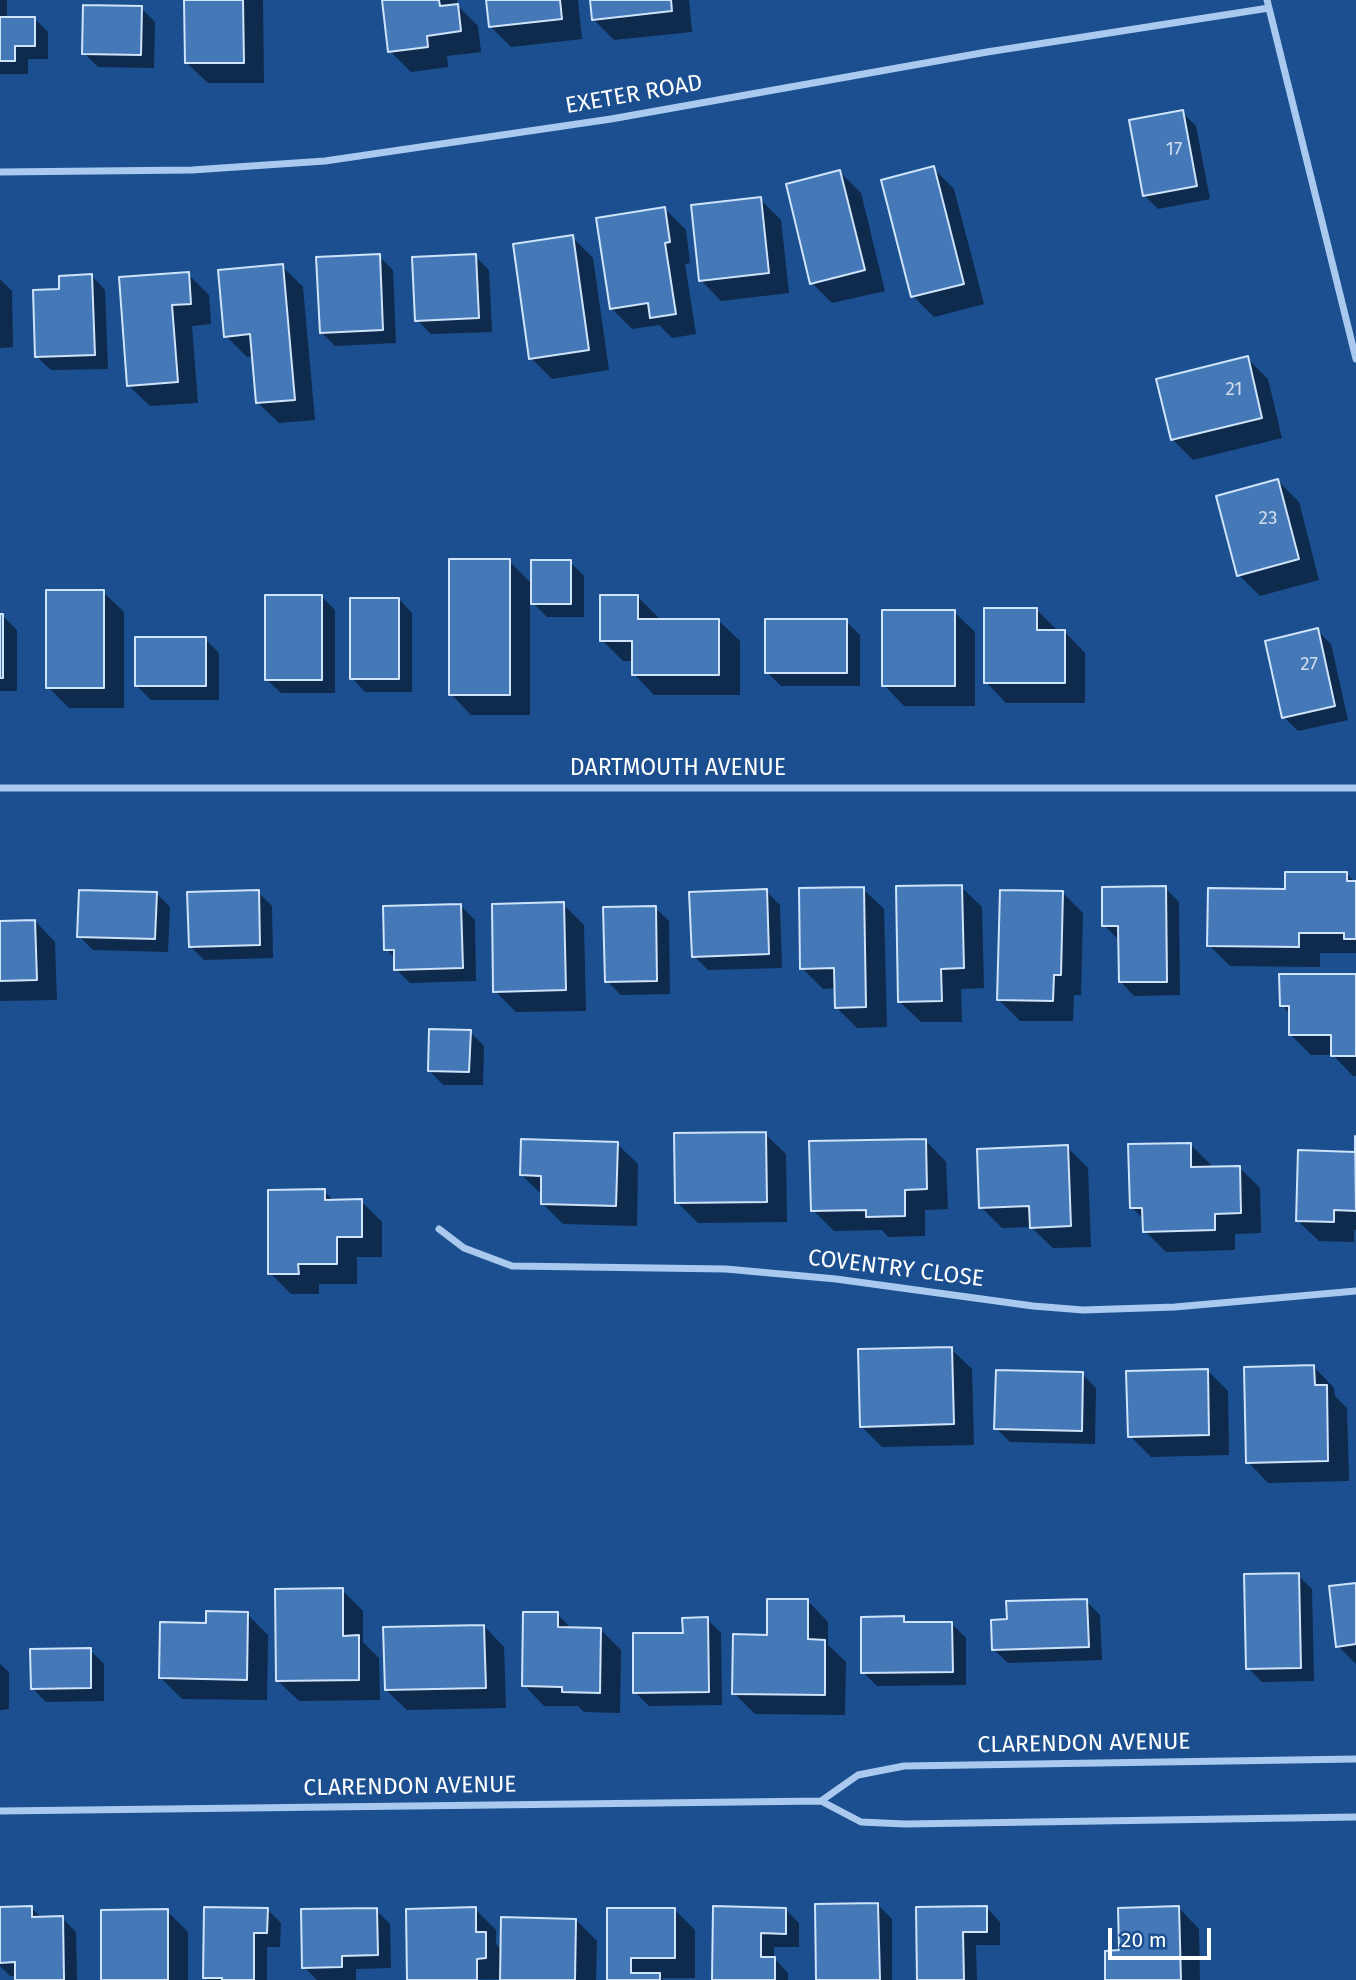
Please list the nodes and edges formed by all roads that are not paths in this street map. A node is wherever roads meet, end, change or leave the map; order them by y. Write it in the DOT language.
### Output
graph roads {
  1 [pos="1268,4"];
  2 [pos="0,172"];
  3 [pos="1356,359"];
  4 [pos="0,788"];
  5 [pos="1356,788"];
  6 [pos="439,1229"];
  7 [pos="1356,1292"];
  8 [pos="1356,1759"];
  9 [pos="821,1801"];
  10 [pos="0,1811"];
  11 [pos="1356,1817"];
  1 -- 2 [label="street, EXETER ROAD"];
  1 -- 3 [label="street"];
  4 -- 5 [label="street, DARTMOUTH AVENUE"];
  6 -- 7 [label="street, COVENTRY CLOSE"];
  8 -- 9 [label="street, CLARENDON AVENUE"];
  9 -- 10 [label="street, CLARENDON AVENUE"];
  9 -- 11 [label="street, CLARENDON AVENUE"];
}
